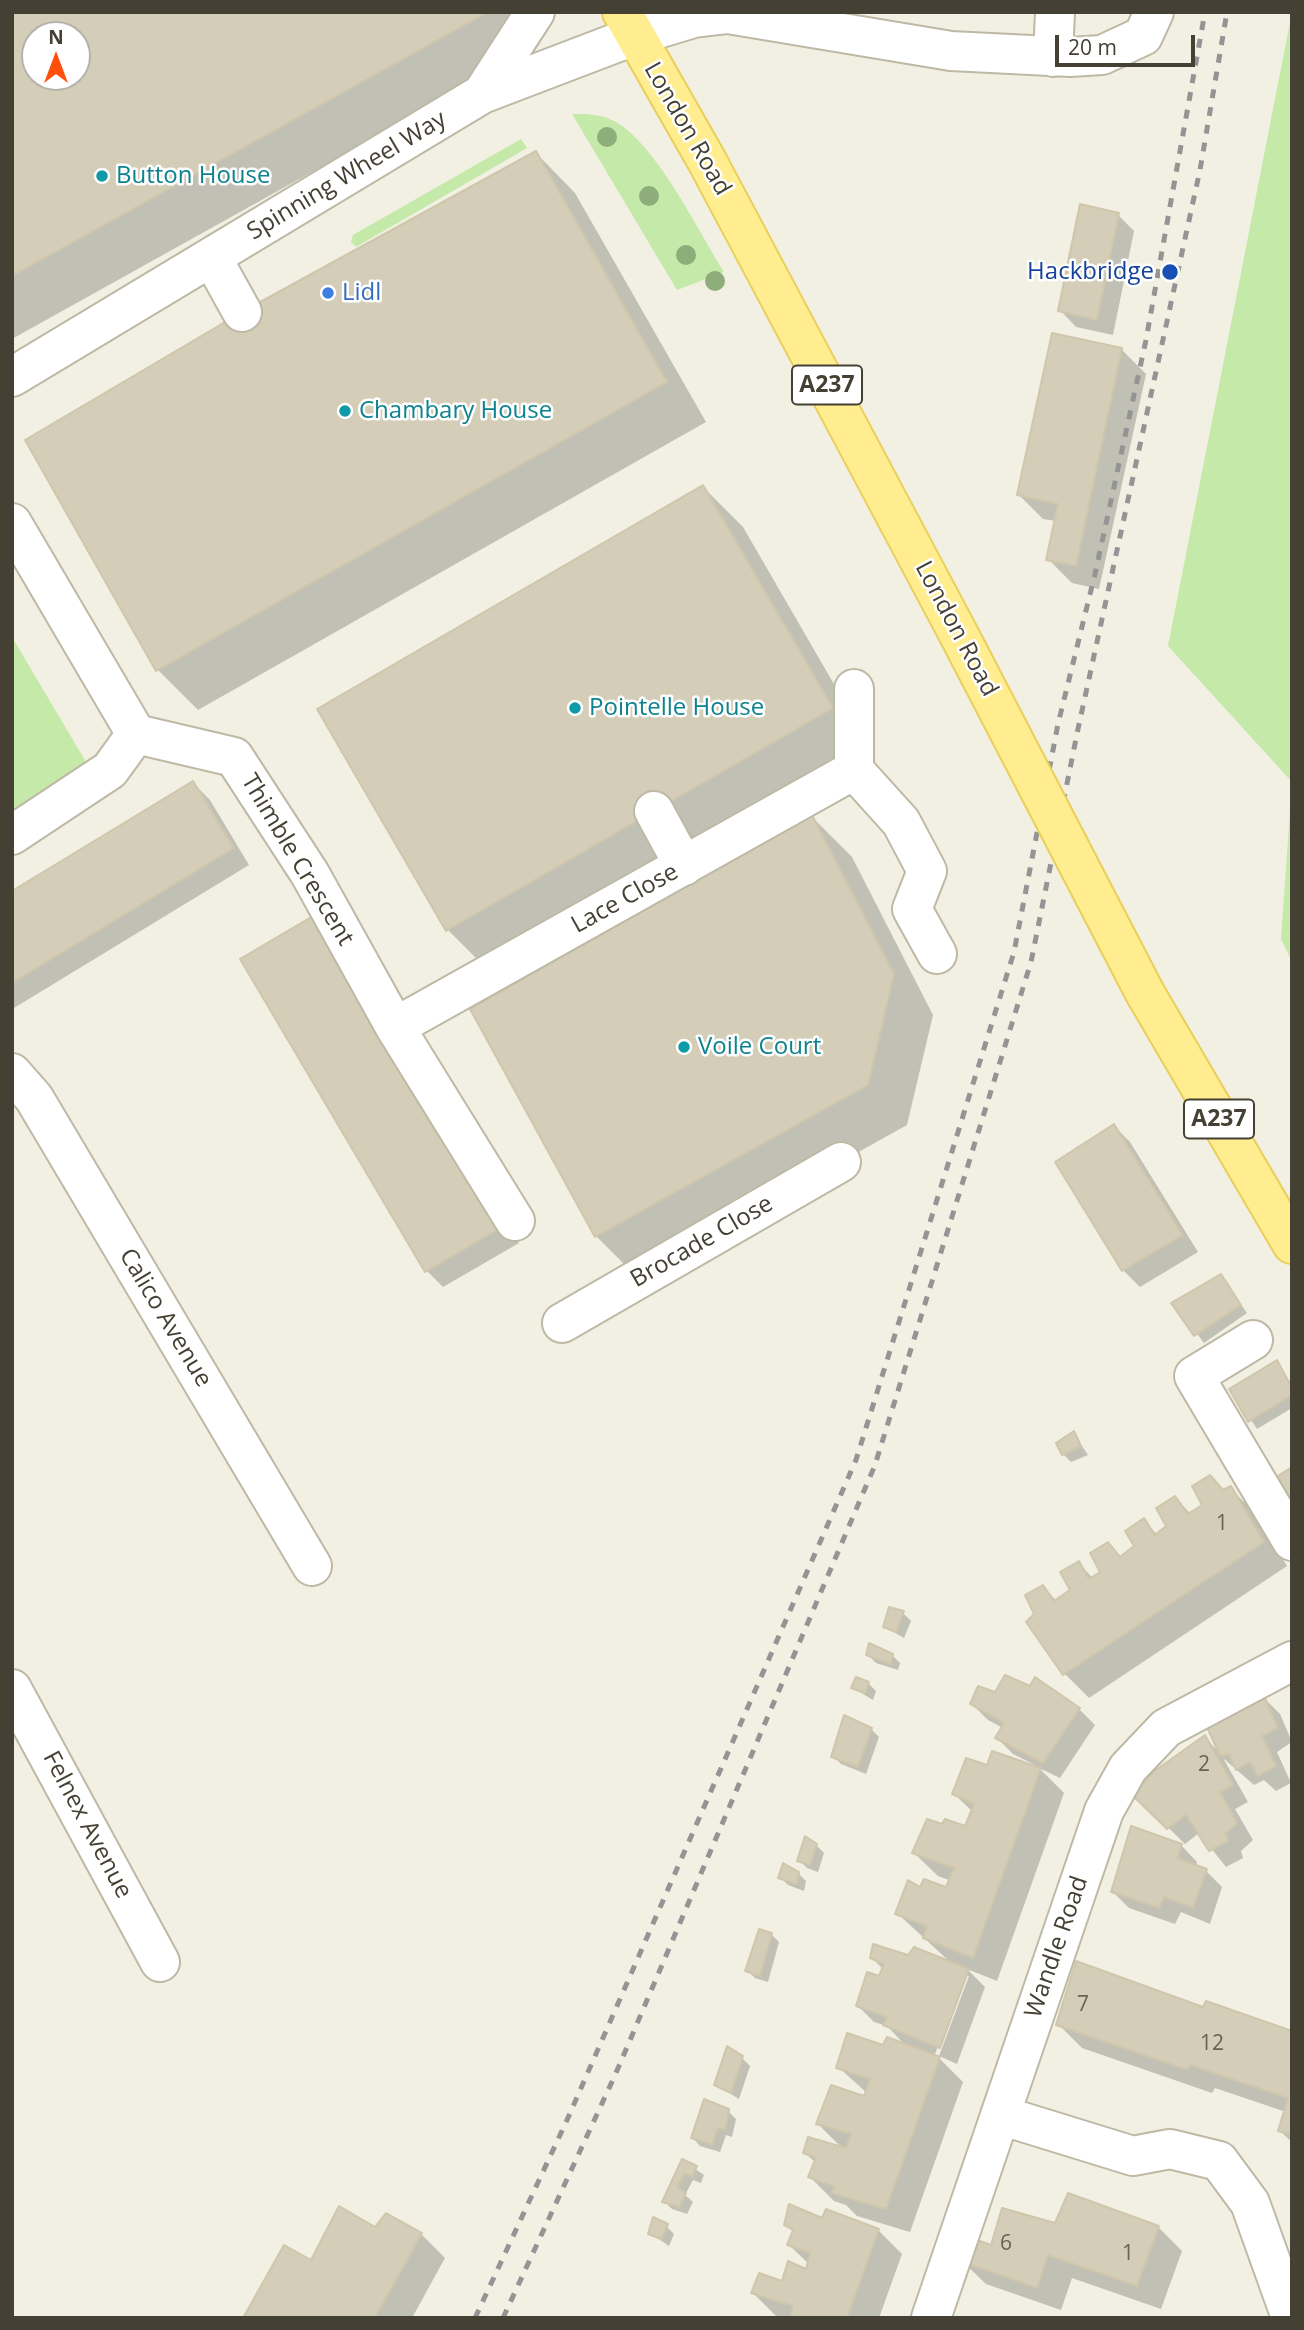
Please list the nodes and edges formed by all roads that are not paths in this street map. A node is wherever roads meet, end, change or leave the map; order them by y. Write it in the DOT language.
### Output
graph roads {
  1 [pos="534,12"];
  2 [pos="1055,12"];
  3 [pos="1154,12"];
  4 [pos="628,24"];
  5 [pos="856,24"];
  6 [pos="1052,57"];
  7 [pos="482,94"];
  8 [pos="212,258"];
  9 [pos="242,312"];
  10 [pos="12,377"];
  11 [pos="12,523"];
  12 [pos="854,689"];
  13 [pos="136,734"];
  14 [pos="854,770"];
  15 [pos="654,811"];
  16 [pos="12,835"];
  17 [pos="684,866"];
  18 [pos="937,954"];
  19 [pos="395,1027"];
  20 [pos="12,1073"];
  21 [pos="841,1162"];
  22 [pos="515,1221"];
  23 [pos="1292,1244"];
  24 [pos="562,1323"];
  25 [pos="1253,1340"];
  26 [pos="1292,1541"];
  27 [pos="312,1566"];
  28 [pos="1292,1661"];
  29 [pos="12,1689"];
  30 [pos="24,1734"];
  31 [pos="160,1962"];
  32 [pos="1000,2115"];
  33 [pos="1281,2311"];
  34 [pos="931,2318"];
  1 -- 7 [label="street, Spinning Wheel Way"];
  2 -- 6 [label="street"];
  3 -- 6 [label="street, Spinning Wheel Way"];
  4 -- 5 [label="street, Spinning Wheel Way"];
  4 -- 7 [label="street, Spinning Wheel Way"];
  4 -- 23 [label="main road, London Road / A237, bridge"];
  5 -- 6 [label="street, Spinning Wheel Way"];
  7 -- 8 [label="street, Spinning Wheel Way"];
  8 -- 9 [label="street"];
  8 -- 10 [label="street, Spinning Wheel Way"];
  11 -- 13 [label="street"];
  12 -- 14 [label="street"];
  13 -- 16 [label="street"];
  13 -- 19 [label="street, Thimble Crescent"];
  14 -- 17 [label="street, Lace Close"];
  14 -- 18 [label="street"];
  15 -- 17 [label="street"];
  17 -- 19 [label="street, Lace Close"];
  19 -- 22 [label="street, Thimble Crescent"];
  20 -- 27 [label="street, Calico Avenue"];
  21 -- 24 [label="street, Brocade Close"];
  25 -- 26 [label="street"];
  28 -- 32 [label="street, Wandle Road"];
  29 -- 30 [label="street, Felnex Avenue"];
  30 -- 31 [label="street, Felnex Avenue"];
  32 -- 33 [label="street"];
  32 -- 34 [label="street, Wandle Road"];
}
